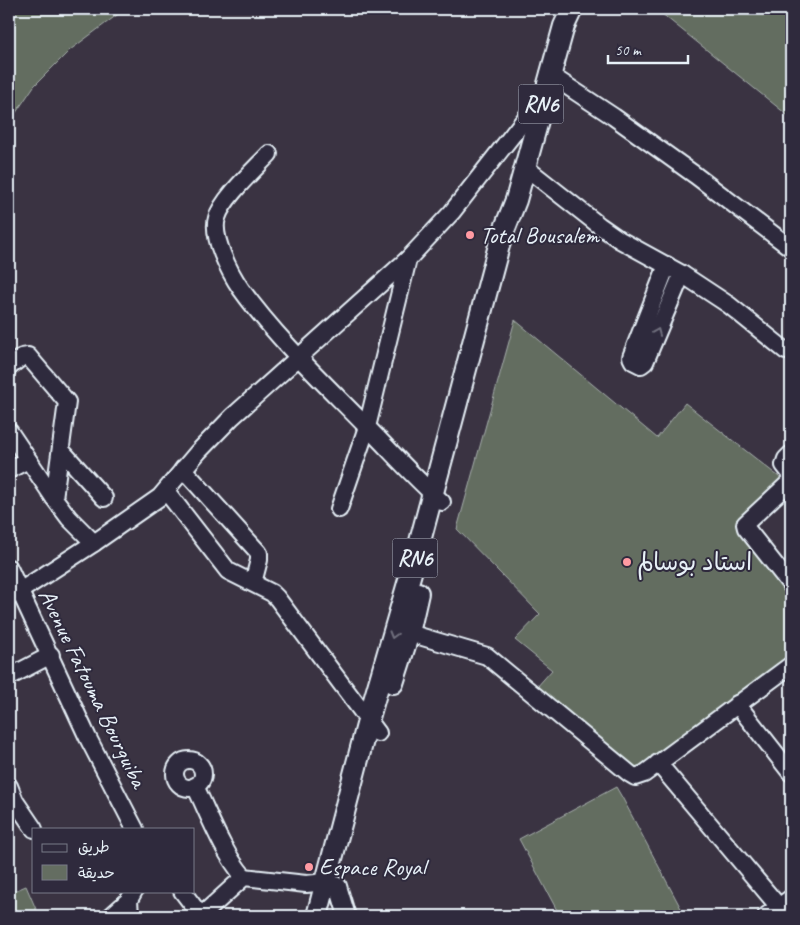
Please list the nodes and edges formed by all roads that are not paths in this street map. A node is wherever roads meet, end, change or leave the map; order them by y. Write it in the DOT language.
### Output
graph roads {
  1 [pos="572,9"];
  2 [pos="549,74"];
  3 [pos="543,96"];
  4 [pos="269,154"];
  5 [pos="525,167"];
  6 [pos="791,248"];
  7 [pos="408,259"];
  8 [pos="667,265"];
  9 [pos="682,274"];
  10 [pos="786,351"];
  11 [pos="298,358"];
  12 [pos="9,367"];
  13 [pos="367,427"];
  14 [pos="9,431"];
  15 [pos="60,450"];
  16 [pos="791,454"];
  17 [pos="28,460"];
  18 [pos="183,469"];
  19 [pos="9,470"];
  20 [pos="791,474"];
  21 [pos="791,481"];
  22 [pos="166,491"];
  23 [pos="54,498"];
  24 [pos="104,498"];
  25 [pos="437,498"];
  26 [pos="339,509"];
  27 [pos="94,543"];
  28 [pos="9,568"];
  29 [pos="253,584"];
  30 [pos="791,585"];
  31 [pos="411,592"];
  32 [pos="14,594"];
  33 [pos="409,633"];
  34 [pos="51,655"];
  35 [pos="791,665"];
  36 [pos="9,677"];
  37 [pos="737,704"];
  38 [pos="373,727"];
  39 [pos="658,763"];
  40 [pos="791,774"];
  41 [pos="9,786"];
  42 [pos="195,786"];
  43 [pos="33,828"];
  44 [pos="133,828"];
  45 [pos="244,877"];
  46 [pos="183,892"];
  47 [pos="131,902"];
  48 [pos="333,902"];
  49 [pos="779,907"];
  50 [pos="111,916"];
  51 [pos="201,916"];
  52 [pos="316,916"];
  1 -- 2 [label="main road, RN6"];
  2 -- 3 [label="main road, RN6"];
  2 -- 6 [label="street"];
  3 -- 5 [label="main road, RN6"];
  3 -- 7 [label="street"];
  4 -- 11 [label="street"];
  5 -- 8 [label="street"];
  5 -- 25 [label="main road, RN6"];
  7 -- 11 [label="street"];
  7 -- 13 [label="street"];
  8 -- 9 [label="street"];
  8 -- 9 [label="street, one-way"];
  9 -- 10 [label="street"];
  11 -- 13 [label="street"];
  11 -- 18 [label="street"];
  12 -- 15 [label="street"];
  13 -- 25 [label="street"];
  13 -- 26 [label="street"];
  14 -- 17 [label="street"];
  15 -- 23 [label="street"];
  15 -- 24 [label="street"];
  16 -- 20 [label="street"];
  17 -- 19 [label="street"];
  17 -- 23 [label="street"];
  18 -- 22 [label="street"];
  18 -- 29 [label="street"];
  21 -- 30 [label="street"];
  22 -- 27 [label="street"];
  22 -- 29 [label="street"];
  23 -- 27 [label="street"];
  25 -- 31 [label="main road, RN6"];
  27 -- 32 [label="street"];
  28 -- 32 [label="street, Avenue Fatouma Bourguiba"];
  29 -- 38 [label="street"];
  31 -- 33 [label="main road, RN6"];
  31 -- 38 [label="main road, RN6, one-way"];
  32 -- 34 [label="street, Avenue Fatouma Bourguiba"];
  33 -- 38 [label="main road, RN6"];
  33 -- 39 [label="street"];
  34 -- 36 [label="street"];
  34 -- 44 [label="street, Avenue Fatouma Bourguiba"];
  35 -- 37 [label="street"];
  37 -- 39 [label="street"];
  37 -- 40 [label="street"];
  38 -- 48 [label="main road, RN6"];
  39 -- 49 [label="street"];
  41 -- 43 [label="street"];
  42 -- 45 [label="street"];
  45 -- 48 [label="street"];
  45 -- 51 [label="street"];
  46 -- 51 [label="street"];
  47 -- 50 [label="street"];
  48 -- 52 [label="main road, RN6"];
}
